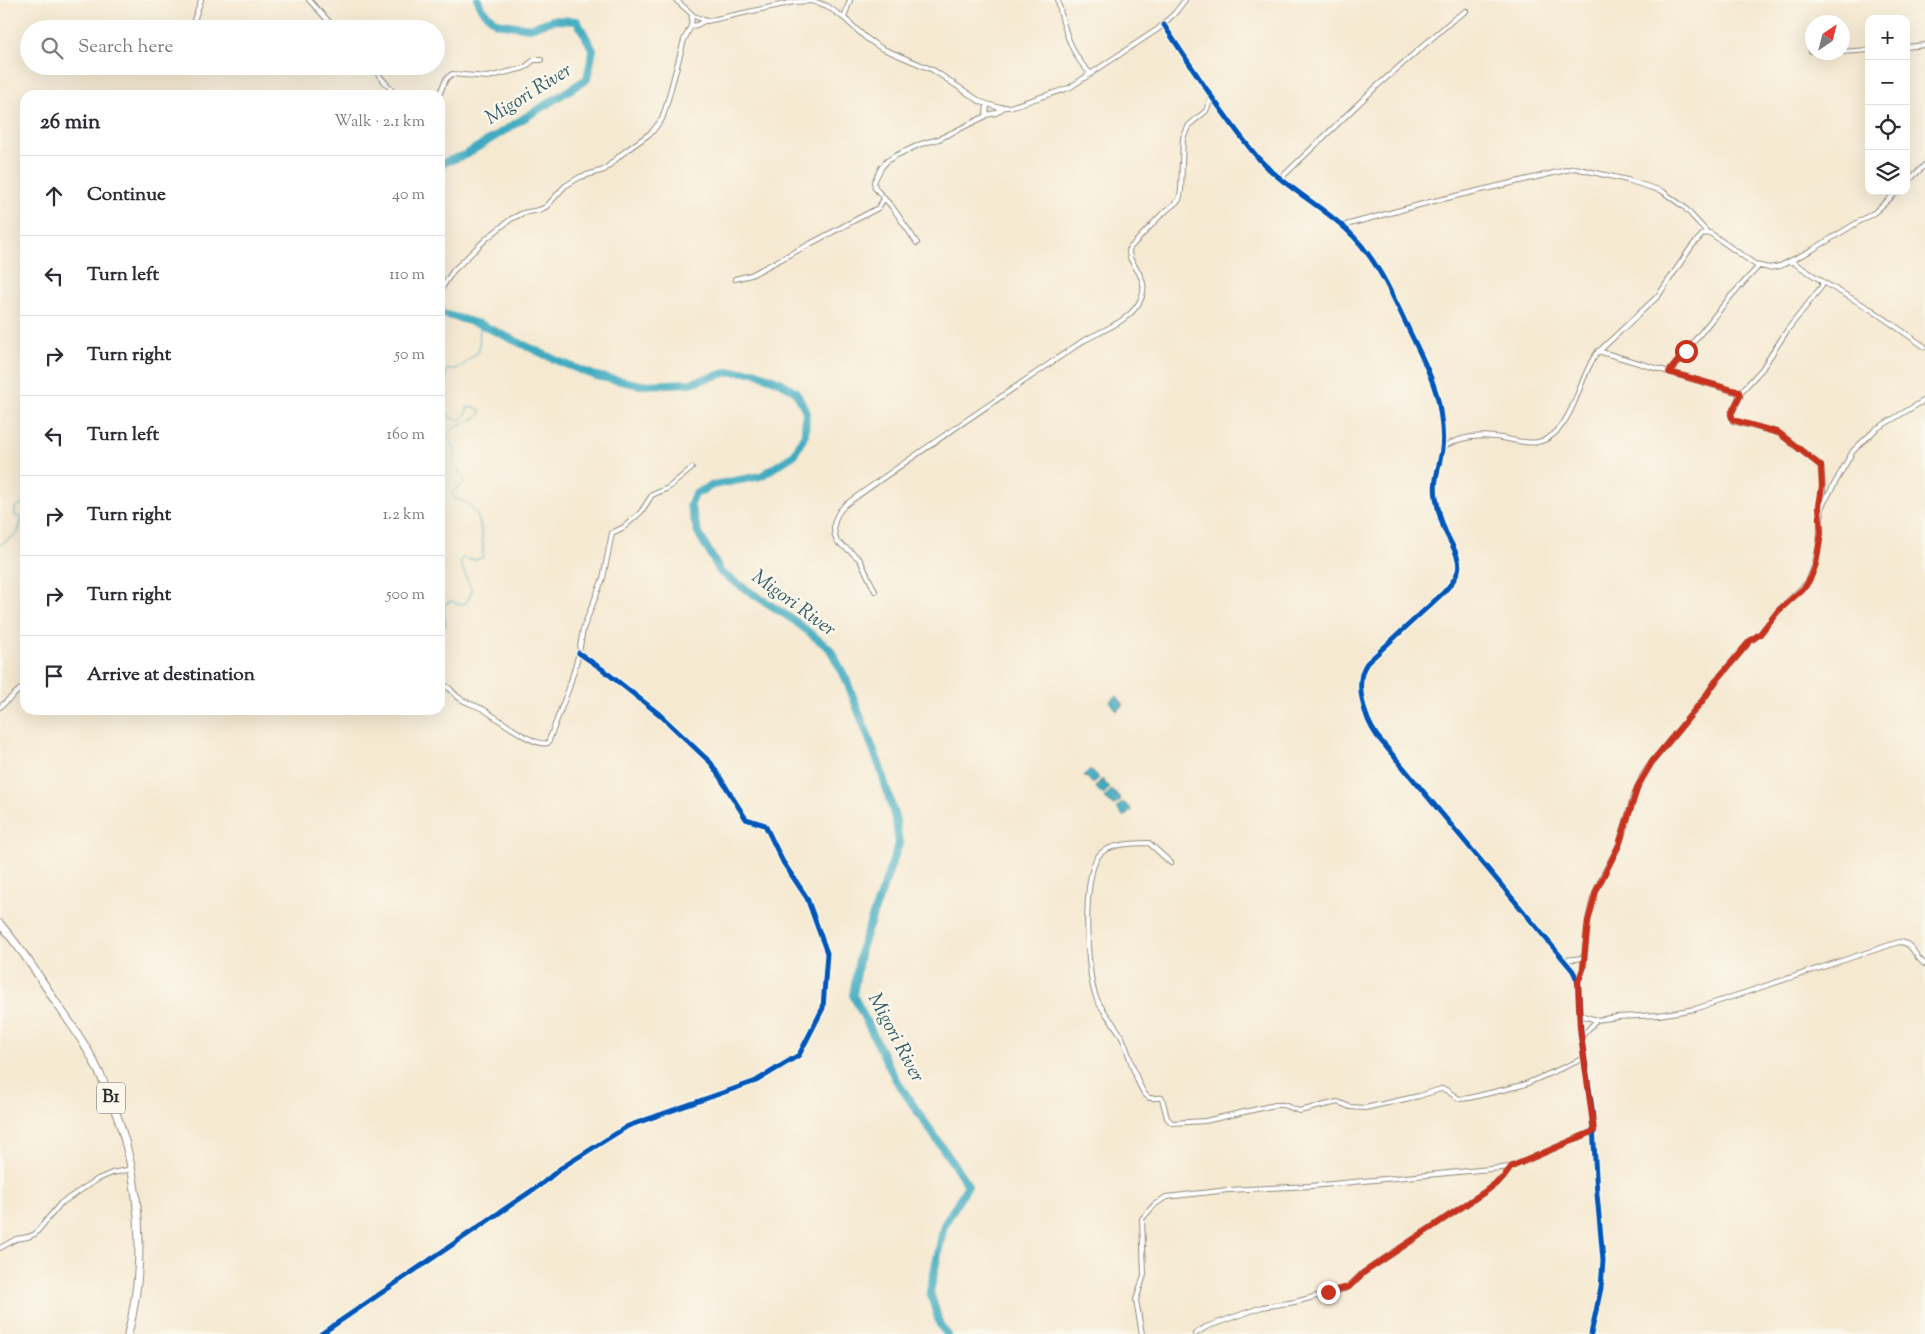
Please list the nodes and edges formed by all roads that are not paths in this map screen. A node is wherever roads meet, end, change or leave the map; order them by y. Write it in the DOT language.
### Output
graph roads {
  1 [pos="201,0"];
  2 [pos="309,0"];
  3 [pos="676,0"];
  4 [pos="850,0"];
  5 [pos="1058,0"];
  6 [pos="1185,0"];
  7 [pos="1466,11"];
  8 [pos="692,15"];
  9 [pos="844,18"];
  10 [pos="194,20"];
  11 [pos="328,20"];
  12 [pos="704,21"];
  13 [pos="1164,25"];
  14 [pos="691,26"];
  15 [pos="1925,44"];
  16 [pos="1910,47"];
  17 [pos="1865,50"];
  18 [pos="1850,51"];
  19 [pos="541,60"];
  20 [pos="1092,74"];
  21 [pos="378,75"];
  22 [pos="392,90"];
  23 [pos="441,90"];
  24 [pos="1212,96"];
  25 [pos="988,105"];
  26 [pos="1003,108"];
  27 [pos="986,115"];
  28 [pos="1925,165"];
  29 [pos="1280,179"];
  30 [pos="1910,179"];
  31 [pos="1894,195"];
  32 [pos="884,199"];
  33 [pos="1342,226"];
  34 [pos="1707,232"];
  35 [pos="917,243"];
  36 [pos="1791,261"];
  37 [pos="1759,266"];
  38 [pos="735,279"];
  39 [pos="1823,282"];
  40 [pos="445,284"];
  41 [pos="1925,347"];
  42 [pos="1598,351"];
  43 [pos="1669,372"];
  44 [pos="1740,393"];
  45 [pos="1925,400"];
  46 [pos="1442,436"];
  47 [pos="1456,440"];
  48 [pos="1442,448"];
  49 [pos="692,468"];
  50 [pos="1821,517"];
  51 [pos="875,591"];
  52 [pos="579,653"];
  53 [pos="445,685"];
  54 [pos="20,689"];
  55 [pos="0,707"];
  56 [pos="1171,863"];
  57 [pos="0,924"];
  58 [pos="1584,958"];
  59 [pos="1564,960"];
  60 [pos="1925,964"];
  61 [pos="1578,982"];
  62 [pos="1580,1013"];
  63 [pos="1597,1020"];
  64 [pos="1582,1037"];
  65 [pos="1585,1058"];
  66 [pos="1594,1131"];
  67 [pos="1511,1167"];
  68 [pos="132,1169"];
  69 [pos="0,1248"];
  70 [pos="128,1334"];
  71 [pos="321,1334"];
  72 [pos="1142,1334"];
  73 [pos="1195,1334"];
  74 [pos="1591,1334"];
  1 -- 10 [label="street"];
  2 -- 11 [label="street"];
  3 -- 8 [label="street"];
  4 -- 9 [label="street"];
  5 -- 20 [label="street"];
  6 -- 13 [label="street"];
  7 -- 29 [label="street"];
  8 -- 12 [label="street"];
  8 -- 14 [label="street"];
  9 -- 12 [label="street"];
  9 -- 25 [label="street"];
  12 -- 14 [label="street"];
  13 -- 20 [label="street"];
  13 -- 24 [label="street"];
  14 -- 40 [label="street"];
  15 -- 16 [label="street"];
  17 -- 18 [label="street"];
  19 -- 23 [label="street"];
  20 -- 26 [label="street"];
  21 -- 22 [label="street"];
  24 -- 29 [label="street"];
  24 -- 51 [label="street"];
  25 -- 26 [label="street"];
  25 -- 27 [label="street"];
  26 -- 27 [label="street"];
  27 -- 32 [label="street"];
  28 -- 30 [label="street"];
  29 -- 33 [label="street"];
  31 -- 36 [label="street"];
  32 -- 35 [label="street"];
  32 -- 38 [label="street"];
  33 -- 34 [label="street"];
  33 -- 46 [label="street"];
  34 -- 37 [label="street"];
  34 -- 42 [label="street"];
  36 -- 37 [label="street"];
  36 -- 39 [label="street"];
  37 -- 43 [label="street"];
  39 -- 41 [label="street"];
  39 -- 44 [label="street"];
  42 -- 43 [label="street"];
  42 -- 47 [label="street"];
  43 -- 44 [label="street"];
  44 -- 50 [label="street"];
  45 -- 50 [label="street"];
  46 -- 47 [label="street"];
  46 -- 48 [label="street"];
  47 -- 48 [label="street"];
  48 -- 59 [label="street"];
  49 -- 52 [label="street"];
  50 -- 58 [label="street"];
  52 -- 53 [label="street"];
  52 -- 71 [label="street"];
  54 -- 55 [label="street"];
  56 -- 65 [label="street"];
  57 -- 68 [label="highway, B1"];
  58 -- 59 [label="street"];
  58 -- 61 [label="street"];
  59 -- 61 [label="street"];
  60 -- 63 [label="street"];
  61 -- 62 [label="street"];
  62 -- 63 [label="street"];
  62 -- 64 [label="street"];
  63 -- 64 [label="street"];
  64 -- 65 [label="street"];
  65 -- 66 [label="street"];
  66 -- 67 [label="street"];
  66 -- 74 [label="street"];
  67 -- 72 [label="street"];
  67 -- 73 [label="street"];
  68 -- 69 [label="street"];
  68 -- 70 [label="highway, B1"];
}
